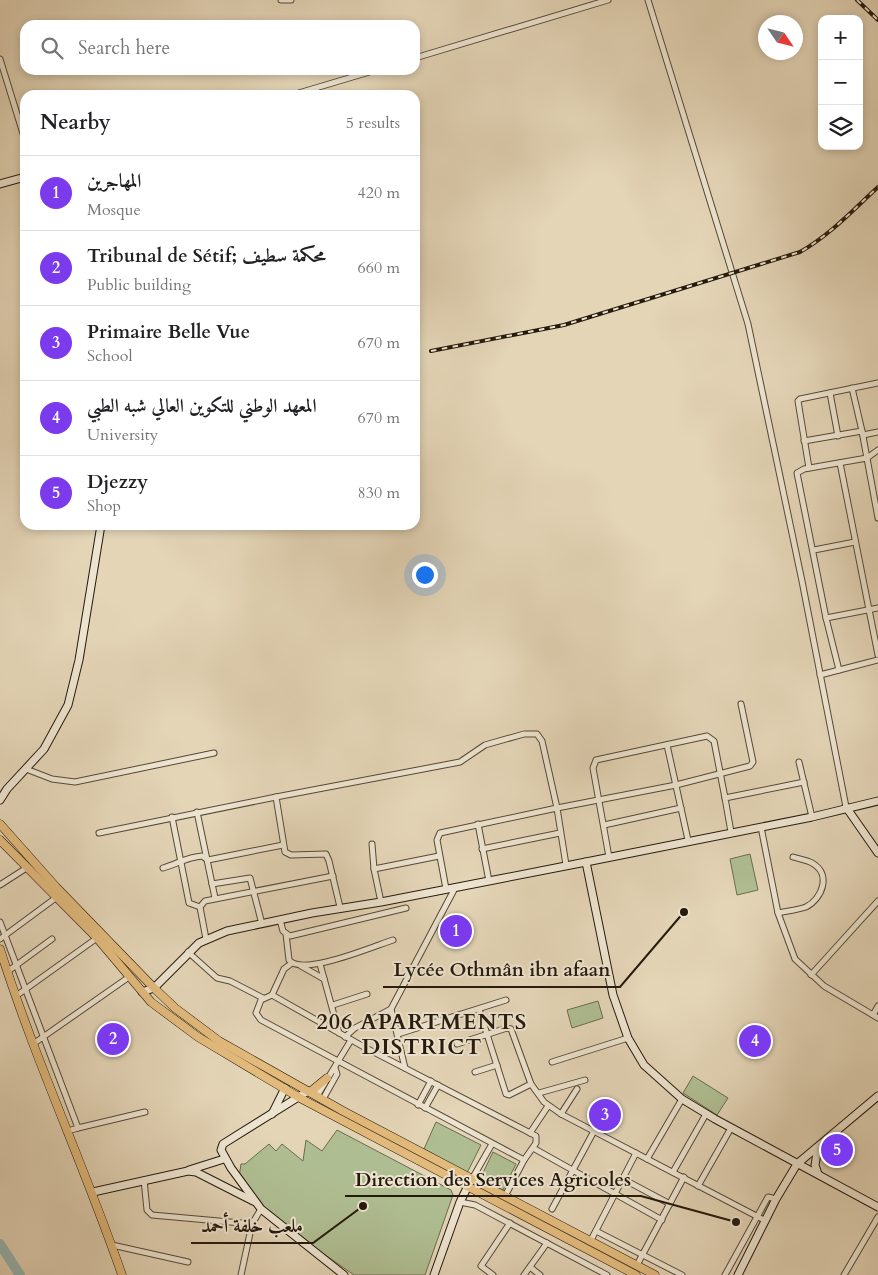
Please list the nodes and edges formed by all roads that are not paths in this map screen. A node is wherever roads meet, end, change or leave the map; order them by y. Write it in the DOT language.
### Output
graph roads {
  1 [pos="281,0"];
  2 [pos="291,0"];
  3 [pos="608,0"];
  4 [pos="648,0"];
  5 [pos="420,56"];
  6 [pos="0,59"];
  7 [pos="359,75"];
  8 [pos="309,90"];
  9 [pos="20,124"];
  10 [pos="20,178"];
  11 [pos="0,184"];
  12 [pos="878,383"];
  13 [pos="852,388"];
  14 [pos="830,393"];
  15 [pos="878,432"];
  16 [pos="862,433"];
  17 [pos="838,436"];
  18 [pos="804,441"];
  19 [pos="878,450"];
  20 [pos="867,458"];
  21 [pos="840,463"];
  22 [pos="810,468"];
  23 [pos="872,486"];
  24 [pos="878,489"];
  25 [pos="878,518"];
  26 [pos="100,530"];
  27 [pos="855,542"];
  28 [pos="814,550"];
  29 [pos="878,608"];
  30 [pos="868,611"];
  31 [pos="826,618"];
  32 [pos="878,655"];
  33 [pos="878,660"];
  34 [pos="839,670"];
  35 [pos="820,675"];
  36 [pos="741,704"];
  37 [pos="667,745"];
  38 [pos="214,753"];
  39 [pos="799,762"];
  40 [pos="26,769"];
  41 [pos="719,774"];
  42 [pos="804,782"];
  43 [pos="676,785"];
  44 [pos="4,790"];
  45 [pos="276,797"];
  46 [pos="725,798"];
  47 [pos="599,799"];
  48 [pos="0,800"];
  49 [pos="878,801"];
  50 [pos="846,807"];
  51 [pos="556,808"];
  52 [pos="681,808"];
  53 [pos="197,812"];
  54 [pos="812,816"];
  55 [pos="172,818"];
  56 [pos="0,824"];
  57 [pos="478,824"];
  58 [pos="604,825"];
  59 [pos="761,827"];
  60 [pos="560,832"];
  61 [pos="731,832"];
  62 [pos="99,833"];
  63 [pos="0,840"];
  64 [pos="688,840"];
  65 [pos="372,844"];
  66 [pos="283,845"];
  67 [pos="482,849"];
  68 [pos="877,851"];
  69 [pos="439,856"];
  70 [pos="609,857"];
  71 [pos="794,857"];
  72 [pos="208,860"];
  73 [pos="181,861"];
  74 [pos="586,862"];
  75 [pos="28,866"];
  76 [pos="566,866"];
  77 [pos="163,868"];
  78 [pos="374,869"];
  79 [pos="333,876"];
  80 [pos="489,881"];
  81 [pos="212,884"];
  82 [pos="0,885"];
  83 [pos="455,888"];
  84 [pos="446,889"];
  85 [pos="254,890"];
  86 [pos="57,897"];
  87 [pos="215,898"];
  88 [pos="878,900"];
  89 [pos="381,902"];
  90 [pos="200,907"];
  91 [pos="340,908"];
  92 [pos="406,908"];
  93 [pos="778,913"];
  94 [pos="280,920"];
  95 [pos="0,922"];
  96 [pos="262,924"];
  97 [pos="286,934"];
  98 [pos="6,936"];
  99 [pos="97,938"];
  100 [pos="0,939"];
  101 [pos="52,939"];
  102 [pos="206,939"];
  103 [pos="393,940"];
  104 [pos="0,949"];
  105 [pos="188,952"];
  106 [pos="292,963"];
  107 [pos="320,964"];
  108 [pos="18,965"];
  109 [pos="302,966"];
  110 [pos="7,972"];
  111 [pos="811,975"];
  112 [pos="129,977"];
  113 [pos="324,979"];
  114 [pos="154,988"];
  115 [pos="26,990"];
  116 [pos="142,992"];
  117 [pos="367,994"];
  118 [pos="272,995"];
  119 [pos="16,996"];
  120 [pos="263,998"];
  121 [pos="506,1000"];
  122 [pos="333,1005"];
  123 [pos="878,1006"];
  124 [pos="391,1009"];
  125 [pos="479,1009"];
  126 [pos="875,1017"];
  127 [pos="339,1033"];
  128 [pos="398,1034"];
  129 [pos="487,1034"];
  130 [pos="345,1036"];
  131 [pos="628,1038"];
  132 [pos="43,1039"];
  133 [pos="351,1040"];
  134 [pos="33,1044"];
  135 [pos="457,1044"];
  136 [pos="338,1062"];
  137 [pos="552,1062"];
  138 [pos="497,1065"];
  139 [pos="335,1068"];
  140 [pos="405,1068"];
  141 [pos="475,1072"];
  142 [pos="327,1078"];
  143 [pos="585,1080"];
  144 [pos="431,1081"];
  145 [pos="531,1084"];
  146 [pos="438,1085"];
  147 [pos="61,1087"];
  148 [pos="285,1088"];
  149 [pos="577,1089"];
  150 [pos="51,1090"];
  151 [pos="539,1093"];
  152 [pos="315,1095"];
  153 [pos="878,1096"];
  154 [pos="300,1098"];
  155 [pos="682,1099"];
  156 [pos="418,1105"];
  157 [pos="548,1106"];
  158 [pos="425,1108"];
  159 [pos="146,1112"];
  160 [pos="272,1114"];
  161 [pos="561,1114"];
  162 [pos="706,1114"];
  163 [pos="78,1128"];
  164 [pos="731,1128"];
  165 [pos="68,1131"];
  166 [pos="594,1131"];
  167 [pos="530,1133"];
  168 [pos="492,1144"];
  169 [pos="818,1147"];
  170 [pos="533,1148"];
  171 [pos="636,1153"];
  172 [pos="224,1159"];
  173 [pos="647,1159"];
  174 [pos="524,1160"];
  175 [pos="797,1164"];
  176 [pos="188,1171"];
  177 [pos="573,1171"];
  178 [pos="673,1172"];
  179 [pos="684,1177"];
  180 [pos="822,1177"];
  181 [pos="623,1179"];
  182 [pos="144,1180"];
  183 [pos="470,1182"];
  184 [pos="698,1186"];
  185 [pos="93,1192"];
  186 [pos="615,1194"];
  187 [pos="505,1196"];
  188 [pos="776,1199"];
  189 [pos="253,1201"];
  190 [pos="460,1202"];
  191 [pos="670,1204"];
  192 [pos="878,1207"];
  193 [pos="261,1209"];
  194 [pos="552,1209"];
  195 [pos="878,1216"];
  196 [pos="757,1217"];
  197 [pos="662,1220"];
  198 [pos="766,1221"];
  199 [pos="510,1223"];
  200 [pos="252,1224"];
  201 [pos="596,1231"];
  202 [pos="590,1242"];
  203 [pos="743,1242"];
  204 [pos="547,1243"];
  205 [pos="112,1245"];
  206 [pos="752,1248"];
  207 [pos="642,1256"];
  208 [pos="188,1262"];
  209 [pos="637,1265"];
  210 [pos="530,1267"];
  211 [pos="123,1275"];
  212 [pos="241,1275"];
  213 [pos="344,1275"];
  214 [pos="434,1275"];
  215 [pos="493,1275"];
  216 [pos="524,1275"];
  217 [pos="540,1275"];
  218 [pos="607,1275"];
  219 [pos="636,1275"];
  220 [pos="655,1275"];
  221 [pos="682,1275"];
  222 [pos="724,1275"];
  223 [pos="738,1275"];
  224 [pos="844,1275"];
  1 -- 2 [label="street"];
  3 -- 5 [label="street"];
  4 -- 35 [label="street"];
  6 -- 9 [label="street"];
  7 -- 8 [label="street"];
  10 -- 11 [label="street"];
  12 -- 13 [label="street"];
  13 -- 14 [label="street"];
  13 -- 16 [label="street"];
  14 -- 17 [label="street"];
  14 -- 18 [label="street"];
  15 -- 16 [label="street"];
  16 -- 17 [label="street"];
  16 -- 20 [label="street"];
  17 -- 18 [label="street"];
  18 -- 22 [label="street"];
  19 -- 20 [label="street"];
  20 -- 21 [label="street"];
  20 -- 23 [label="street"];
  21 -- 22 [label="street"];
  21 -- 27 [label="street"];
  22 -- 28 [label="street"];
  23 -- 24 [label="street"];
  23 -- 25 [label="street"];
  26 -- 40 [label="street"];
  27 -- 28 [label="street"];
  27 -- 30 [label="street"];
  28 -- 31 [label="street"];
  29 -- 30 [label="street"];
  30 -- 31 [label="street"];
  30 -- 32 [label="street"];
  31 -- 34 [label="street"];
  33 -- 34 [label="street"];
  34 -- 35 [label="street"];
  35 -- 50 [label="street"];
  36 -- 41 [label="street"];
  37 -- 41 [label="street"];
  37 -- 43 [label="street"];
  37 -- 47 [label="street"];
  38 -- 40 [label="street"];
  39 -- 42 [label="street"];
  40 -- 44 [label="street"];
  41 -- 43 [label="street"];
  41 -- 46 [label="street"];
  42 -- 46 [label="street"];
  42 -- 54 [label="street"];
  43 -- 47 [label="street"];
  43 -- 52 [label="street"];
  44 -- 48 [label="street"];
  45 -- 51 [label="street"];
  45 -- 53 [label="street"];
  45 -- 66 [label="street"];
  46 -- 61 [label="street"];
  47 -- 51 [label="street"];
  47 -- 58 [label="street"];
  49 -- 50 [label="street"];
  50 -- 54 [label="street"];
  50 -- 68 [label="street"];
  51 -- 57 [label="street"];
  51 -- 60 [label="street"];
  52 -- 58 [label="street"];
  52 -- 64 [label="street"];
  53 -- 55 [label="street"];
  53 -- 72 [label="street"];
  54 -- 59 [label="street"];
  55 -- 62 [label="street"];
  55 -- 73 [label="street"];
  56 -- 114 [label="main road"];
  57 -- 67 [label="street"];
  57 -- 69 [label="street"];
  58 -- 70 [label="street"];
  59 -- 61 [label="street"];
  59 -- 93 [label="street"];
  60 -- 67 [label="street"];
  60 -- 76 [label="street"];
  61 -- 64 [label="street"];
  63 -- 75 [label="main road"];
  64 -- 70 [label="street"];
  65 -- 78 [label="street"];
  66 -- 72 [label="street"];
  66 -- 79 [label="street"];
  67 -- 80 [label="street"];
  69 -- 78 [label="street"];
  69 -- 84 [label="street"];
  70 -- 74 [label="street"];
  71 -- 93 [label="street"];
  72 -- 73 [label="street"];
  72 -- 81 [label="street"];
  73 -- 77 [label="street"];
  73 -- 90 [label="street"];
  74 -- 76 [label="street"];
  74 -- 131 [label="street"];
  75 -- 82 [label="street"];
  75 -- 86 [label="main road"];
  76 -- 80 [label="street"];
  78 -- 89 [label="street"];
  79 -- 85 [label="street"];
  79 -- 91 [label="street"];
  80 -- 83 [label="street"];
  81 -- 85 [label="street"];
  81 -- 87 [label="street"];
  83 -- 84 [label="street"];
  83 -- 124 [label="street"];
  84 -- 89 [label="street"];
  85 -- 87 [label="street"];
  85 -- 96 [label="street"];
  86 -- 98 [label="street"];
  86 -- 99 [label="main road"];
  87 -- 90 [label="street"];
  88 -- 111 [label="street"];
  89 -- 91 [label="street"];
  90 -- 102 [label="street"];
  91 -- 94 [label="street"];
  92 -- 97 [label="street"];
  93 -- 111 [label="street"];
  94 -- 96 [label="street"];
  94 -- 97 [label="street"];
  95 -- 98 [label="street"];
  96 -- 102 [label="street"];
  97 -- 106 [label="street"];
  98 -- 100 [label="street"];
  98 -- 108 [label="street"];
  99 -- 112 [label="main road"];
  99 -- 115 [label="street"];
  101 -- 108 [label="street"];
  102 -- 105 [label="street"];
  103 -- 107 [label="street"];
  104 -- 110 [label="main road"];
  105 -- 114 [label="street"];
  105 -- 120 [label="street"];
  106 -- 109 [label="street"];
  106 -- 118 [label="street"];
  107 -- 109 [label="street"];
  107 -- 113 [label="street"];
  108 -- 110 [label="street"];
  108 -- 115 [label="street"];
  109 -- 113 [label="street"];
  110 -- 119 [label="main road"];
  111 -- 126 [label="street"];
  112 -- 116 [label="main road"];
  112 -- 132 [label="street"];
  113 -- 122 [label="street"];
  114 -- 116 [label="street"];
  114 -- 152 [label="main road"];
  115 -- 119 [label="street"];
  115 -- 132 [label="street"];
  116 -- 148 [label="main road"];
  117 -- 122 [label="street"];
  118 -- 120 [label="street"];
  118 -- 127 [label="street"];
  119 -- 134 [label="main road"];
  120 -- 136 [label="street"];
  121 -- 125 [label="street"];
  122 -- 127 [label="street"];
  123 -- 126 [label="street"];
  124 -- 128 [label="street"];
  124 -- 130 [label="street"];
  125 -- 128 [label="street"];
  125 -- 129 [label="street"];
  127 -- 130 [label="street"];
  128 -- 140 [label="street"];
  129 -- 135 [label="street"];
  129 -- 138 [label="street"];
  129 -- 145 [label="street"];
  130 -- 133 [label="street"];
  131 -- 137 [label="street"];
  131 -- 155 [label="street"];
  132 -- 134 [label="street"];
  132 -- 147 [label="street"];
  133 -- 136 [label="street"];
  133 -- 140 [label="street"];
  134 -- 150 [label="main road"];
  136 -- 139 [label="street"];
  136 -- 156 [label="street"];
  138 -- 141 [label="street"];
  138 -- 145 [label="street"];
  139 -- 142 [label="street"];
  139 -- 152 [label="street"];
  140 -- 144 [label="street"];
  142 -- 152 [label="main road"];
  143 -- 151 [label="street"];
  144 -- 146 [label="street"];
  144 -- 156 [label="street"];
  145 -- 151 [label="street"];
  146 -- 158 [label="street"];
  146 -- 167 [label="street"];
  147 -- 150 [label="street"];
  147 -- 163 [label="street"];
  148 -- 154 [label="main road"];
  148 -- 160 [label="street"];
  149 -- 161 [label="street"];
  150 -- 165 [label="main road"];
  151 -- 157 [label="street"];
  152 -- 154 [label="street"];
  152 -- 183 [label="main road"];
  153 -- 169 [label="street"];
  154 -- 160 [label="street"];
  154 -- 183 [label="main road"];
  155 -- 162 [label="street"];
  155 -- 173 [label="street"];
  156 -- 158 [label="street"];
  157 -- 161 [label="street"];
  157 -- 167 [label="street"];
  158 -- 168 [label="street"];
  159 -- 163 [label="street"];
  160 -- 172 [label="street"];
  161 -- 166 [label="street"];
  162 -- 164 [label="street"];
  162 -- 178 [label="street"];
  163 -- 165 [label="street"];
  164 -- 175 [label="street"];
  164 -- 184 [label="street"];
  165 -- 185 [label="main road"];
  166 -- 171 [label="street"];
  166 -- 177 [label="street"];
  167 -- 170 [label="street"];
  168 -- 174 [label="street"];
  168 -- 183 [label="street"];
  169 -- 175 [label="street"];
  169 -- 180 [label="street"];
  170 -- 174 [label="street"];
  170 -- 177 [label="street"];
  171 -- 173 [label="street"];
  171 -- 181 [label="street"];
  172 -- 176 [label="street"];
  172 -- 189 [label="street"];
  173 -- 178 [label="street"];
  174 -- 187 [label="street"];
  175 -- 180 [label="street"];
  175 -- 188 [label="street"];
  176 -- 182 [label="street"];
  176 -- 189 [label="street"];
  177 -- 186 [label="street"];
  177 -- 194 [label="street"];
  178 -- 179 [label="street"];
  179 -- 184 [label="street"];
  179 -- 191 [label="street"];
  180 -- 192 [label="street"];
  181 -- 186 [label="street"];
  181 -- 191 [label="street"];
  182 -- 185 [label="street"];
  182 -- 200 [label="street"];
  183 -- 187 [label="main road"];
  183 -- 190 [label="street"];
  183 -- 219 [label="main road"];
  184 -- 196 [label="street"];
  185 -- 205 [label="main road"];
  186 -- 197 [label="street"];
  186 -- 201 [label="street"];
  187 -- 202 [label="main road"];
  188 -- 196 [label="street"];
  188 -- 198 [label="street"];
  189 -- 193 [label="street"];
  190 -- 199 [label="street"];
  190 -- 214 [label="street"];
  191 -- 197 [label="street"];
  193 -- 200 [label="street"];
  193 -- 213 [label="street"];
  195 -- 224 [label="street"];
  196 -- 198 [label="street"];
  196 -- 203 [label="street"];
  197 -- 207 [label="street"];
  198 -- 206 [label="street"];
  199 -- 204 [label="street"];
  199 -- 215 [label="street"];
  200 -- 212 [label="street"];
  201 -- 202 [label="street"];
  201 -- 207 [label="street"];
  202 -- 209 [label="main road"];
  203 -- 206 [label="street"];
  203 -- 222 [label="street"];
  204 -- 210 [label="street"];
  204 -- 218 [label="street"];
  205 -- 208 [label="street"];
  205 -- 211 [label="main road"];
  206 -- 223 [label="street"];
  207 -- 209 [label="street"];
  207 -- 221 [label="street"];
  209 -- 220 [label="main road"];
  210 -- 216 [label="street"];
  210 -- 217 [label="street"];
}
